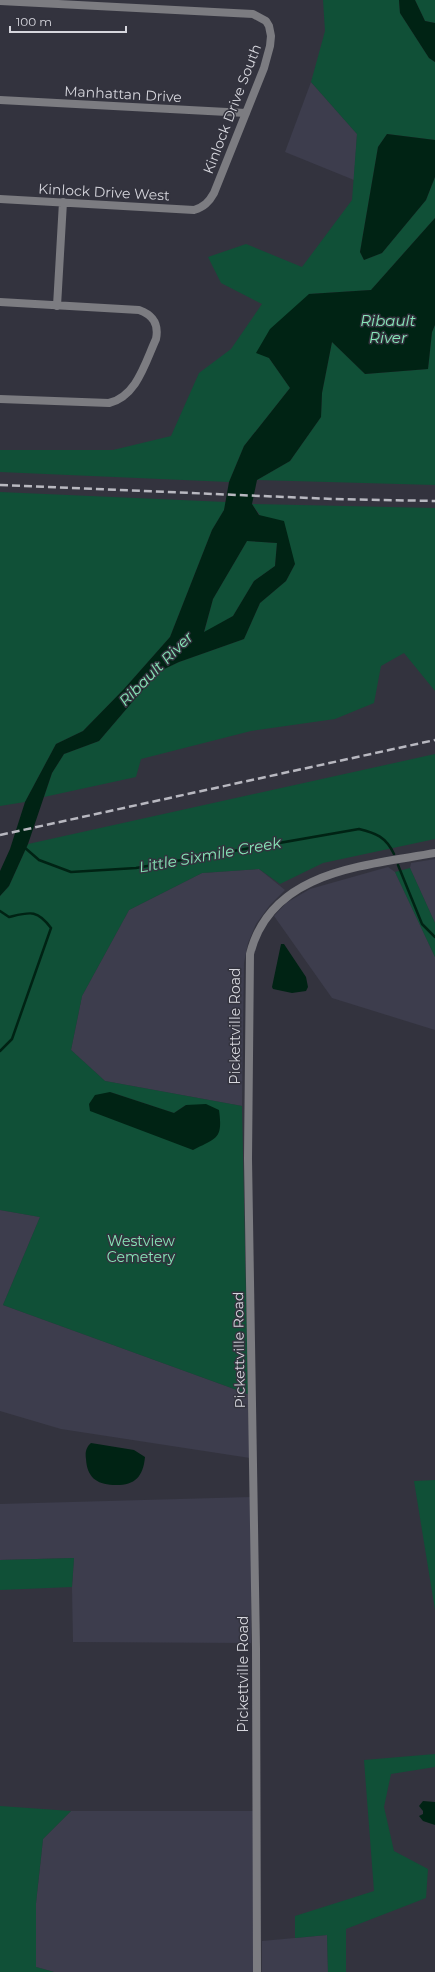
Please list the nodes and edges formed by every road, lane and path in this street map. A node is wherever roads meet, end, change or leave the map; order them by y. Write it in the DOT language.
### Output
graph roads {
  1 [pos="0,1"];
  2 [pos="0,100"];
  3 [pos="246,113"];
  4 [pos="0,199"];
  5 [pos="63,202"];
  6 [pos="206,204"];
  7 [pos="0,302"];
  8 [pos="57,306"];
  9 [pos="0,399"];
  10 [pos="435,853"];
  11 [pos="257,1972"];
  1 -- 3 [label="street, Kinlock Drive South"];
  2 -- 3 [label="street, Manhattan Drive"];
  3 -- 6 [label="street, Kinlock Drive South"];
  4 -- 5 [label="street, Kinlock Drive West"];
  5 -- 6 [label="street, Kinlock Drive West"];
  5 -- 8 [label="street"];
  7 -- 8 [label="street"];
  8 -- 9 [label="street"];
  10 -- 11 [label="street, Pickettville Road"];
}
